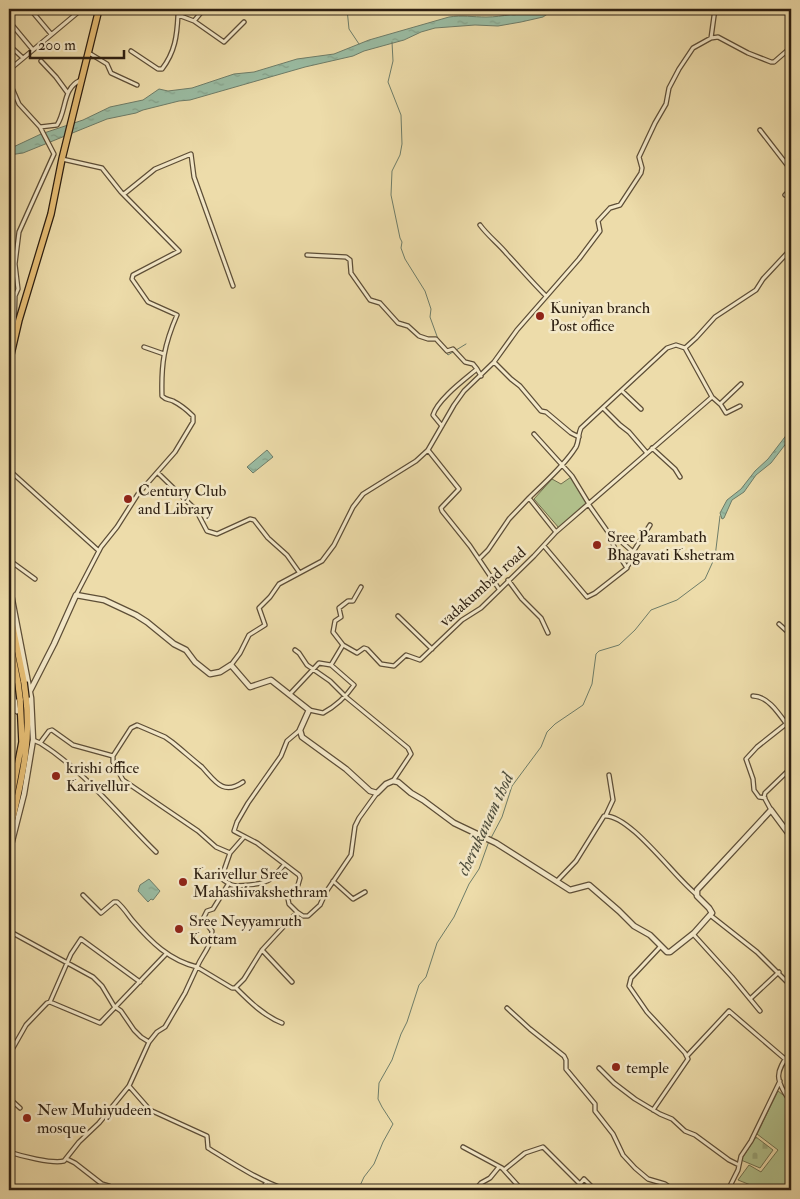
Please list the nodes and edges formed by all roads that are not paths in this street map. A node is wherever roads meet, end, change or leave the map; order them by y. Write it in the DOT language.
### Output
graph roads {
  1 [pos="30,9"];
  2 [pos="82,9"];
  3 [pos="99,9"];
  4 [pos="178,9"];
  5 [pos="204,9"];
  6 [pos="715,9"];
  7 [pos="178,15"];
  8 [pos="194,21"];
  9 [pos="244,22"];
  10 [pos="13,26"];
  11 [pos="51,34"];
  12 [pos="711,38"];
  13 [pos="9,45"];
  14 [pos="791,49"];
  15 [pos="33,50"];
  16 [pos="131,51"];
  17 [pos="88,53"];
  18 [pos="23,58"];
  19 [pos="41,62"];
  20 [pos="9,70"];
  21 [pos="82,80"];
  22 [pos="9,83"];
  23 [pos="137,85"];
  24 [pos="67,92"];
  25 [pos="40,127"];
  26 [pos="760,130"];
  27 [pos="62,159"];
  28 [pos="791,170"];
  29 [pos="791,189"];
  30 [pos="124,194"];
  31 [pos="785,195"];
  32 [pos="480,225"];
  33 [pos="791,249"];
  34 [pos="308,255"];
  35 [pos="233,286"];
  36 [pos="546,296"];
  37 [pos="13,342"];
  38 [pos="144,347"];
  39 [pos="685,348"];
  40 [pos="164,354"];
  41 [pos="9,361"];
  42 [pos="494,362"];
  43 [pos="477,369"];
  44 [pos="481,376"];
  45 [pos="741,384"];
  46 [pos="622,391"];
  47 [pos="712,397"];
  48 [pos="720,404"];
  49 [pos="740,406"];
  50 [pos="603,408"];
  51 [pos="642,409"];
  52 [pos="442,426"];
  53 [pos="534,434"];
  54 [pos="579,437"];
  55 [pos="652,448"];
  56 [pos="428,450"];
  57 [pos="647,453"];
  58 [pos="562,464"];
  59 [pos="9,470"];
  60 [pos="158,473"];
  61 [pos="680,477"];
  62 [pos="529,498"];
  63 [pos="589,504"];
  64 [pos="650,525"];
  65 [pos="556,532"];
  66 [pos="612,538"];
  67 [pos="544,546"];
  68 [pos="99,551"];
  69 [pos="633,552"];
  70 [pos="479,559"];
  71 [pos="9,560"];
  72 [pos="627,568"];
  73 [pos="299,572"];
  74 [pos="35,579"];
  75 [pos="508,580"];
  76 [pos="9,584"];
  77 [pos="360,587"];
  78 [pos="499,590"];
  79 [pos="76,595"];
  80 [pos="9,608"];
  81 [pos="398,616"];
  82 [pos="779,624"];
  83 [pos="548,633"];
  84 [pos="791,636"];
  85 [pos="9,638"];
  86 [pos="343,645"];
  87 [pos="295,650"];
  88 [pos="432,650"];
  89 [pos="231,665"];
  90 [pos="331,665"];
  91 [pos="313,670"];
  92 [pos="21,683"];
  93 [pos="9,685"];
  94 [pos="14,691"];
  95 [pos="30,691"];
  96 [pos="290,694"];
  97 [pos="753,696"];
  98 [pos="346,697"];
  99 [pos="23,698"];
  100 [pos="9,707"];
  101 [pos="309,710"];
  102 [pos="786,724"];
  103 [pos="300,730"];
  104 [pos="791,730"];
  105 [pos="34,740"];
  106 [pos="40,743"];
  107 [pos="113,756"];
  108 [pos="791,768"];
  109 [pos="609,775"];
  110 [pos="393,781"];
  111 [pos="243,782"];
  112 [pos="11,790"];
  113 [pos="377,794"];
  114 [pos="765,798"];
  115 [pos="9,808"];
  116 [pos="771,810"];
  117 [pos="606,815"];
  118 [pos="9,835"];
  119 [pos="244,837"];
  120 [pos="791,837"];
  121 [pos="156,852"];
  122 [pos="9,853"];
  123 [pos="230,853"];
  124 [pos="284,864"];
  125 [pos="558,880"];
  126 [pos="333,881"];
  127 [pos="229,884"];
  128 [pos="365,892"];
  129 [pos="696,894"];
  130 [pos="83,895"];
  131 [pos="297,912"];
  132 [pos="710,915"];
  133 [pos="9,931"];
  134 [pos="693,934"];
  135 [pos="660,946"];
  136 [pos="262,950"];
  137 [pos="166,954"];
  138 [pos="68,964"];
  139 [pos="197,967"];
  140 [pos="779,972"];
  141 [pos="140,982"];
  142 [pos="292,982"];
  143 [pos="791,986"];
  144 [pos="236,988"];
  145 [pos="750,999"];
  146 [pos="50,1002"];
  147 [pos="114,1006"];
  148 [pos="507,1008"];
  149 [pos="760,1012"];
  150 [pos="282,1023"];
  151 [pos="149,1042"];
  152 [pos="791,1051"];
  153 [pos="9,1055"];
  154 [pos="688,1056"];
  155 [pos="785,1059"];
  156 [pos="599,1068"];
  157 [pos="780,1081"];
  158 [pos="129,1086"];
  159 [pos="9,1098"];
  160 [pos="791,1103"];
  161 [pos="20,1108"];
  162 [pos="653,1110"];
  163 [pos="463,1147"];
  164 [pos="9,1152"];
  165 [pos="67,1159"];
  166 [pos="739,1165"];
  167 [pos="499,1167"];
  168 [pos="504,1170"];
  169 [pos="266,1182"];
  170 [pos="580,1184"];
  171 [pos="117,1190"];
  172 [pos="262,1190"];
  173 [pos="287,1190"];
  174 [pos="475,1190"];
  175 [pos="522,1190"];
  176 [pos="575,1190"];
  177 [pos="595,1190"];
  178 [pos="674,1190"];
  179 [pos="728,1190"];
  1 -- 11 [label="street"];
  2 -- 11 [label="street"];
  3 -- 17 [label="highway"];
  4 -- 7 [label="street"];
  5 -- 8 [label="street"];
  6 -- 12 [label="street"];
  7 -- 8 [label="street"];
  7 -- 16 [label="street"];
  8 -- 9 [label="street"];
  10 -- 15 [label="street"];
  11 -- 15 [label="street"];
  12 -- 14 [label="street"];
  12 -- 36 [label="street"];
  13 -- 18 [label="street"];
  15 -- 18 [label="street"];
  17 -- 21 [label="highway"];
  17 -- 23 [label="street"];
  18 -- 20 [label="street"];
  19 -- 24 [label="street"];
  21 -- 24 [label="street"];
  21 -- 27 [label="highway"];
  22 -- 25 [label="street"];
  24 -- 25 [label="street"];
  25 -- 37 [label="street"];
  26 -- 28 [label="street"];
  27 -- 30 [label="street"];
  27 -- 37 [label="highway"];
  29 -- 31 [label="street"];
  30 -- 35 [label="street"];
  30 -- 40 [label="street"];
  32 -- 36 [label="street"];
  33 -- 39 [label="street"];
  34 -- 43 [label="street"];
  36 -- 42 [label="street"];
  37 -- 41 [label="highway"];
  38 -- 40 [label="street"];
  39 -- 46 [label="street"];
  39 -- 47 [label="street"];
  40 -- 60 [label="street"];
  42 -- 44 [label="street"];
  42 -- 54 [label="street"];
  43 -- 44 [label="street"];
  43 -- 52 [label="street"];
  44 -- 52 [label="street"];
  45 -- 48 [label="street"];
  46 -- 50 [label="street"];
  46 -- 51 [label="street"];
  47 -- 48 [label="street"];
  47 -- 55 [label="street, vadakumbad road"];
  48 -- 49 [label="street"];
  50 -- 54 [label="street"];
  50 -- 57 [label="street"];
  52 -- 56 [label="street"];
  53 -- 58 [label="street"];
  54 -- 58 [label="street"];
  55 -- 57 [label="street, vadakumbad road"];
  55 -- 61 [label="street"];
  56 -- 70 [label="street"];
  56 -- 73 [label="street"];
  57 -- 63 [label="street, vadakumbad road"];
  58 -- 62 [label="street"];
  58 -- 63 [label="street"];
  59 -- 68 [label="street"];
  60 -- 68 [label="street"];
  60 -- 73 [label="street"];
  62 -- 65 [label="street"];
  62 -- 70 [label="street"];
  63 -- 65 [label="street, vadakumbad road"];
  63 -- 66 [label="street"];
  64 -- 69 [label="street"];
  65 -- 67 [label="street, vadakumbad road"];
  66 -- 69 [label="street"];
  66 -- 72 [label="street"];
  67 -- 72 [label="street"];
  67 -- 75 [label="street, vadakumbad road"];
  68 -- 79 [label="street"];
  69 -- 72 [label="street"];
  70 -- 78 [label="street"];
  71 -- 74 [label="street"];
  73 -- 89 [label="street"];
  75 -- 78 [label="street, vadakumbad road"];
  75 -- 83 [label="street"];
  76 -- 95 [label="street"];
  77 -- 86 [label="street"];
  78 -- 88 [label="street, vadakumbad road"];
  79 -- 89 [label="street"];
  79 -- 95 [label="street"];
  80 -- 92 [label="highway"];
  81 -- 88 [label="street"];
  82 -- 84 [label="street"];
  85 -- 92 [label="highway"];
  86 -- 88 [label="street, vadakumbad road"];
  86 -- 90 [label="street"];
  87 -- 91 [label="street"];
  89 -- 96 [label="street"];
  90 -- 91 [label="street"];
  90 -- 98 [label="street"];
  91 -- 96 [label="street"];
  91 -- 98 [label="street"];
  92 -- 99 [label="highway, bridge"];
  93 -- 94 [label="street"];
  94 -- 95 [label="street"];
  94 -- 100 [label="street"];
  95 -- 105 [label="street"];
  96 -- 101 [label="street"];
  97 -- 102 [label="street"];
  98 -- 101 [label="street"];
  98 -- 110 [label="street"];
  99 -- 112 [label="highway"];
  99 -- 118 [label="highway"];
  101 -- 103 [label="street"];
  102 -- 104 [label="street"];
  102 -- 114 [label="street"];
  103 -- 113 [label="street"];
  103 -- 119 [label="street"];
  105 -- 106 [label="street"];
  105 -- 122 [label="street"];
  106 -- 107 [label="street"];
  106 -- 121 [label="street"];
  107 -- 111 [label="street"];
  107 -- 123 [label="street"];
  108 -- 114 [label="street"];
  109 -- 117 [label="street"];
  110 -- 113 [label="street"];
  110 -- 125 [label="street"];
  112 -- 115 [label="highway"];
  113 -- 126 [label="street"];
  114 -- 116 [label="street"];
  116 -- 120 [label="street"];
  116 -- 129 [label="street"];
  117 -- 125 [label="street"];
  117 -- 129 [label="street"];
  119 -- 123 [label="street"];
  119 -- 124 [label="street"];
  123 -- 127 [label="street"];
  124 -- 127 [label="street"];
  124 -- 131 [label="street"];
  125 -- 135 [label="street"];
  126 -- 128 [label="street"];
  126 -- 131 [label="street"];
  127 -- 139 [label="street"];
  129 -- 132 [label="street"];
  130 -- 137 [label="street"];
  131 -- 136 [label="street"];
  132 -- 134 [label="street"];
  132 -- 140 [label="street"];
  133 -- 138 [label="street"];
  134 -- 135 [label="street"];
  134 -- 145 [label="street"];
  135 -- 154 [label="street"];
  136 -- 142 [label="street"];
  136 -- 144 [label="street"];
  137 -- 139 [label="street"];
  137 -- 141 [label="street"];
  138 -- 141 [label="street"];
  138 -- 146 [label="street"];
  138 -- 147 [label="street"];
  139 -- 144 [label="street"];
  139 -- 151 [label="street"];
  140 -- 143 [label="street"];
  140 -- 145 [label="street"];
  141 -- 147 [label="street"];
  144 -- 150 [label="street"];
  145 -- 149 [label="street"];
  146 -- 147 [label="street"];
  146 -- 153 [label="street"];
  147 -- 151 [label="street"];
  148 -- 178 [label="street"];
  151 -- 158 [label="street"];
  152 -- 155 [label="street"];
  154 -- 155 [label="street"];
  154 -- 162 [label="street"];
  155 -- 157 [label="street"];
  156 -- 162 [label="street"];
  157 -- 160 [label="street"];
  157 -- 166 [label="street"];
  158 -- 165 [label="street"];
  158 -- 169 [label="street"];
  159 -- 161 [label="street"];
  162 -- 166 [label="street"];
  163 -- 167 [label="street"];
  164 -- 165 [label="street"];
  165 -- 171 [label="street"];
  166 -- 179 [label="street"];
  167 -- 168 [label="street"];
  167 -- 174 [label="street"];
  168 -- 170 [label="street"];
  168 -- 175 [label="street"];
  169 -- 172 [label="street"];
  169 -- 173 [label="street"];
  170 -- 176 [label="street"];
  170 -- 177 [label="street"];
}
